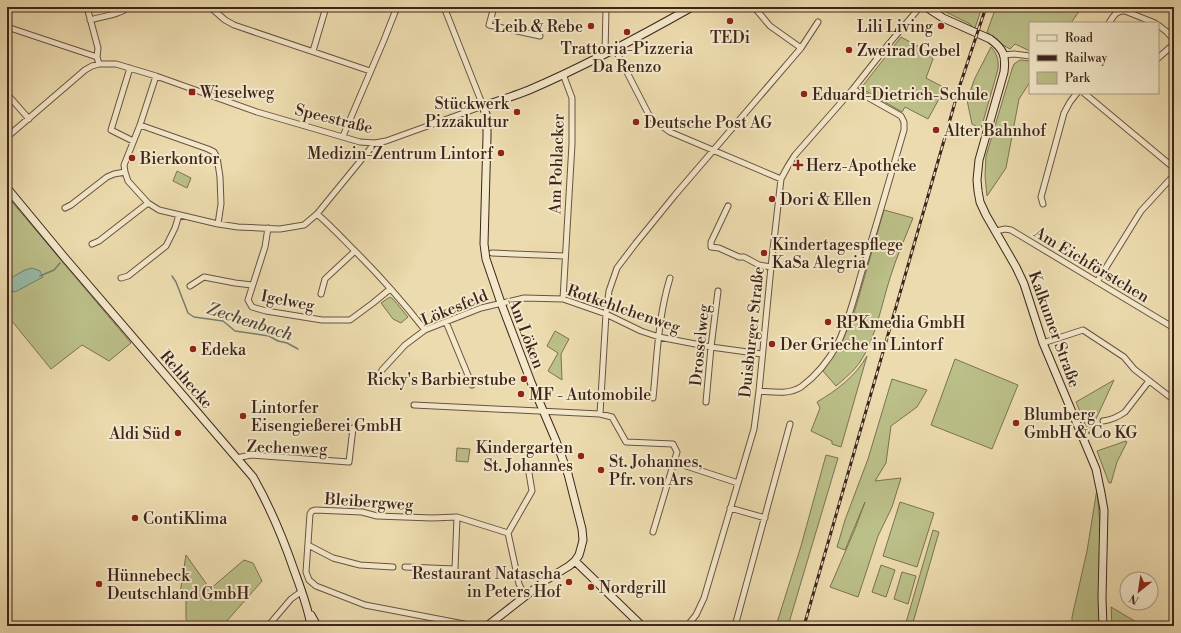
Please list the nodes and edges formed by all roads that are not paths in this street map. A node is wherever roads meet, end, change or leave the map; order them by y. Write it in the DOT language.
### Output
graph roads {
  1 [pos="87,7"];
  2 [pos="128,7"];
  3 [pos="210,7"];
  4 [pos="326,7"];
  5 [pos="397,7"];
  6 [pos="444,7"];
  7 [pos="494,7"];
  8 [pos="606,7"];
  9 [pos="692,7"];
  10 [pos="754,7"];
  11 [pos="920,7"];
  12 [pos="926,7"];
  13 [pos="90,20"];
  14 [pos="818,22"];
  15 [pos="1110,22"];
  16 [pos="1152,22"];
  17 [pos="1159,26"];
  18 [pos="7,27"];
  19 [pos="540,36"];
  20 [pos="1174,40"];
  21 [pos="1174,44"];
  22 [pos="801,48"];
  23 [pos="615,49"];
  24 [pos="313,51"];
  25 [pos="1002,52"];
  26 [pos="605,54"];
  27 [pos="1029,56"];
  28 [pos="97,57"];
  29 [pos="1159,57"];
  30 [pos="99,64"];
  31 [pos="130,68"];
  32 [pos="370,71"];
  33 [pos="563,74"];
  34 [pos="156,76"];
  35 [pos="853,89"];
  36 [pos="7,94"];
  37 [pos="1076,94"];
  38 [pos="1085,94"];
  39 [pos="483,106"];
  40 [pos="28,118"];
  41 [pos="140,125"];
  42 [pos="343,136"];
  43 [pos="7,137"];
  44 [pos="133,141"];
  45 [pos="375,143"];
  46 [pos="714,150"];
  47 [pos="1174,168"];
  48 [pos="124,172"];
  49 [pos="1174,175"];
  50 [pos="781,178"];
  51 [pos="7,188"];
  52 [pos="148,203"];
  53 [pos="1042,204"];
  54 [pos="728,206"];
  55 [pos="65,208"];
  56 [pos="317,214"];
  57 [pos="180,215"];
  58 [pos="218,224"];
  59 [pos="268,228"];
  60 [pos="996,232"];
  61 [pos="92,244"];
  62 [pos="355,251"];
  63 [pos="492,253"];
  64 [pos="565,256"];
  65 [pos="771,267"];
  66 [pos="121,278"];
  67 [pos="670,278"];
  68 [pos="1097,282"];
  69 [pos="252,285"];
  70 [pos="190,286"];
  71 [pos="390,289"];
  72 [pos="718,291"];
  73 [pos="321,294"];
  74 [pos="563,299"];
  75 [pos="501,303"];
  76 [pos="606,314"];
  77 [pos="446,322"];
  78 [pos="1174,328"];
  79 [pos="425,330"];
  80 [pos="659,337"];
  81 [pos="1042,343"];
  82 [pos="711,347"];
  83 [pos="762,354"];
  84 [pos="382,370"];
  85 [pos="1149,382"];
  86 [pos="472,385"];
  87 [pos="759,391"];
  88 [pos="653,398"];
  89 [pos="1174,400"];
  90 [pos="706,402"];
  91 [pos="414,405"];
  92 [pos="544,411"];
  93 [pos="600,414"];
  94 [pos="1102,420"];
  95 [pos="790,424"];
  96 [pos="353,428"];
  97 [pos="236,458"];
  98 [pos="674,462"];
  99 [pos="529,473"];
  100 [pos="738,484"];
  101 [pos="730,508"];
  102 [pos="456,517"];
  103 [pos="765,518"];
  104 [pos="653,532"];
  105 [pos="508,533"];
  106 [pos="308,545"];
  107 [pos="575,561"];
  108 [pos="393,567"];
  109 [pos="405,568"];
  110 [pos="302,591"];
  111 [pos="525,596"];
  112 [pos="309,611"];
  113 [pos="456,625"];
  114 [pos="268,626"];
  115 [pos="311,626"];
  116 [pos="318,626"];
  117 [pos="468,626"];
  118 [pos="487,626"];
  119 [pos="642,626"];
  120 [pos="687,626"];
  121 [pos="735,626"];
  122 [pos="1103,626"];
  1 -- 13 [label="street"];
  2 -- 13 [label="street"];
  3 -- 24 [label="street"];
  4 -- 24 [label="street"];
  5 -- 32 [label="street"];
  6 -- 39 [label="street"];
  7 -- 19 [label="street"];
  8 -- 26 [label="street"];
  9 -- 23 [label="street, Speestraße"];
  10 -- 22 [label="street"];
  11 -- 35 [label="street, Duisburger Straße"];
  12 -- 25 [label="street"];
  13 -- 28 [label="street"];
  14 -- 22 [label="street"];
  15 -- 16 [label="street"];
  17 -- 20 [label="street"];
  18 -- 28 [label="street"];
  21 -- 29 [label="street"];
  22 -- 46 [label="street"];
  23 -- 26 [label="street, Speestraße"];
  23 -- 46 [label="street"];
  24 -- 32 [label="street"];
  25 -- 27 [label="street"];
  25 -- 60 [label="street, Kalkumer Straße"];
  26 -- 33 [label="street, Speestraße"];
  28 -- 30 [label="street"];
  30 -- 31 [label="street, Speestraße"];
  30 -- 40 [label="street"];
  31 -- 34 [label="street, Speestraße"];
  31 -- 44 [label="street"];
  32 -- 42 [label="street"];
  33 -- 39 [label="street, Speestraße"];
  33 -- 64 [label="street, Am Pohlacker"];
  34 -- 41 [label="street"];
  34 -- 42 [label="street, Speestraße"];
  35 -- 50 [label="street, Duisburger Straße"];
  35 -- 87 [label="street"];
  36 -- 40 [label="street"];
  37 -- 53 [label="street"];
  38 -- 47 [label="street"];
  39 -- 45 [label="street, Speestraße"];
  39 -- 75 [label="street, Am Löken"];
  40 -- 43 [label="street"];
  41 -- 44 [label="street"];
  41 -- 58 [label="street"];
  42 -- 45 [label="street, Speestraße"];
  44 -- 48 [label="street"];
  45 -- 56 [label="street"];
  46 -- 50 [label="street"];
  46 -- 76 [label="street"];
  48 -- 52 [label="street"];
  48 -- 55 [label="street"];
  49 -- 68 [label="street"];
  50 -- 65 [label="street, Duisburger Straße"];
  51 -- 97 [label="street, Rehhecke"];
  52 -- 57 [label="street"];
  52 -- 61 [label="street"];
  54 -- 65 [label="street"];
  56 -- 59 [label="street"];
  56 -- 62 [label="street"];
  57 -- 58 [label="street"];
  57 -- 66 [label="street"];
  58 -- 59 [label="street"];
  59 -- 69 [label="street, Igelweg"];
  60 -- 68 [label="street, Am Eichförstchen"];
  60 -- 81 [label="street, Kalkumer Straße"];
  62 -- 71 [label="street"];
  62 -- 73 [label="street"];
  63 -- 64 [label="street"];
  64 -- 74 [label="street, Am Pohlacker"];
  65 -- 83 [label="street, Duisburger Straße"];
  67 -- 80 [label="street"];
  68 -- 78 [label="street, Am Eichförstchen"];
  69 -- 70 [label="street"];
  69 -- 71 [label="street, Igelweg"];
  71 -- 79 [label="street"];
  72 -- 82 [label="street, Drosselweg"];
  74 -- 75 [label="street, Rotkehlchenweg"];
  74 -- 76 [label="street, Rotkehlchenweg"];
  75 -- 77 [label="street, Lökesfeld"];
  75 -- 92 [label="street, Am Löken"];
  76 -- 80 [label="street, Rotkehlchenweg"];
  76 -- 93 [label="street"];
  77 -- 79 [label="street, Lökesfeld"];
  77 -- 86 [label="street"];
  79 -- 84 [label="street, Lökesfeld"];
  80 -- 82 [label="street, Rotkehlchenweg"];
  80 -- 88 [label="street"];
  81 -- 85 [label="street"];
  81 -- 122 [label="street, Kalkumer Straße"];
  82 -- 83 [label="street, Rotkehlchenweg"];
  82 -- 90 [label="street, Drosselweg"];
  83 -- 87 [label="street, Duisburger Straße"];
  85 -- 89 [label="street"];
  85 -- 94 [label="street"];
  87 -- 100 [label="street, Duisburger Straße"];
  91 -- 92 [label="street"];
  92 -- 93 [label="street"];
  92 -- 107 [label="street, Am Löken"];
  93 -- 98 [label="street"];
  95 -- 103 [label="street"];
  96 -- 97 [label="street, Zechenweg"];
  97 -- 110 [label="street, Rehhecke"];
  98 -- 100 [label="street"];
  98 -- 104 [label="street"];
  99 -- 105 [label="street"];
  100 -- 101 [label="street, Duisburger Straße"];
  101 -- 103 [label="street"];
  101 -- 120 [label="street, Duisburger Straße"];
  102 -- 105 [label="street, Bleibergweg"];
  102 -- 106 [label="street, Bleibergweg"];
  102 -- 109 [label="street"];
  103 -- 121 [label="street"];
  105 -- 111 [label="street"];
  106 -- 108 [label="street"];
  106 -- 113 [label="street, Bleibergweg"];
  107 -- 111 [label="street"];
  107 -- 119 [label="street"];
  110 -- 112 [label="street, Rehhecke"];
  110 -- 114 [label="street"];
  111 -- 118 [label="street"];
  112 -- 115 [label="street, Rehhecke"];
  112 -- 116 [label="street, Rehhecke"];
  113 -- 117 [label="street, Bleibergweg"];
}
